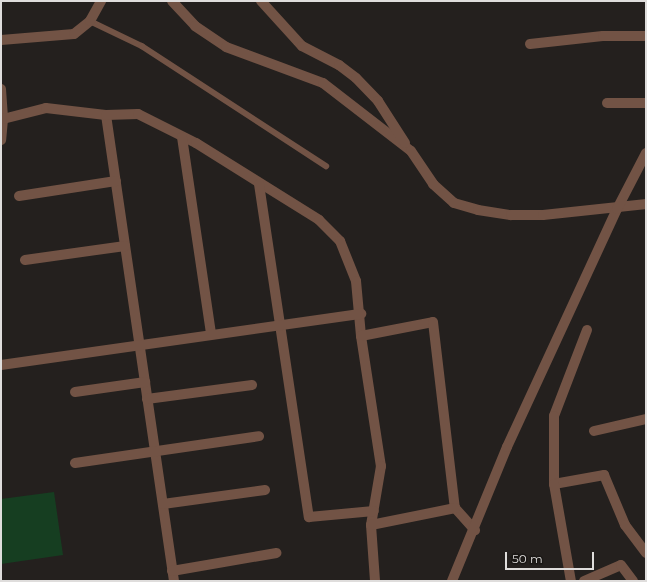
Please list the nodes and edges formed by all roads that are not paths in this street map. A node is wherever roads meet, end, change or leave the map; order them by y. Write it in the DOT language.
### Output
graph roads {
  1 [pos="101,1"];
  2 [pos="172,1"];
  3 [pos="261,1"];
  4 [pos="90,21"];
  5 [pos="646,36"];
  6 [pos="1,40"];
  7 [pos="530,44"];
  8 [pos="1,89"];
  9 [pos="607,102"];
  10 [pos="646,103"];
  11 [pos="106,115"];
  12 [pos="3,119"];
  13 [pos="182,137"];
  14 [pos="1,140"];
  15 [pos="411,151"];
  16 [pos="646,153"];
  17 [pos="326,166"];
  18 [pos="116,181"];
  19 [pos="259,184"];
  20 [pos="19,196"];
  21 [pos="646,204"];
  22 [pos="617,209"];
  23 [pos="125,246"];
  24 [pos="25,260"];
  25 [pos="361,314"];
  26 [pos="280,324"];
  27 [pos="587,330"];
  28 [pos="211,334"];
  29 [pos="361,336"];
  30 [pos="140,346"];
  31 [pos="1,365"];
  32 [pos="145,382"];
  33 [pos="252,385"];
  34 [pos="75,392"];
  35 [pos="147,399"];
  36 [pos="646,419"];
  37 [pos="594,431"];
  38 [pos="259,436"];
  39 [pos="155,452"];
  40 [pos="75,462"];
  41 [pos="554,484"];
  42 [pos="265,490"];
  43 [pos="163,504"];
  44 [pos="455,508"];
  45 [pos="374,511"];
  46 [pos="371,525"];
  47 [pos="475,530"];
  48 [pos="276,553"];
  49 [pos="646,553"];
  50 [pos="173,576"];
  51 [pos="375,581"];
  52 [pos="452,581"];
  53 [pos="572,581"];
  54 [pos="584,581"];
  55 [pos="633,581"];
  1 -- 4 [label="street"];
  2 -- 15 [label="street"];
  3 -- 15 [label="street"];
  4 -- 6 [label="street"];
  4 -- 17 [label="lane"];
  5 -- 7 [label="street"];
  8 -- 12 [label="street"];
  9 -- 10 [label="street"];
  11 -- 12 [label="street"];
  11 -- 13 [label="street"];
  11 -- 18 [label="street"];
  12 -- 14 [label="street"];
  13 -- 19 [label="street"];
  13 -- 28 [label="street"];
  15 -- 22 [label="street"];
  16 -- 22 [label="street"];
  18 -- 20 [label="street"];
  18 -- 23 [label="street"];
  19 -- 25 [label="street"];
  19 -- 26 [label="street"];
  21 -- 22 [label="street"];
  22 -- 47 [label="street"];
  23 -- 24 [label="street"];
  23 -- 30 [label="street"];
  25 -- 26 [label="street"];
  25 -- 29 [label="street"];
  26 -- 28 [label="street"];
  26 -- 45 [label="street"];
  27 -- 41 [label="street"];
  28 -- 30 [label="street"];
  29 -- 44 [label="street"];
  29 -- 45 [label="street"];
  30 -- 31 [label="street"];
  30 -- 32 [label="street"];
  32 -- 34 [label="street"];
  32 -- 35 [label="street"];
  33 -- 35 [label="street"];
  35 -- 39 [label="street"];
  36 -- 37 [label="street"];
  38 -- 39 [label="street"];
  39 -- 40 [label="street"];
  39 -- 43 [label="street"];
  41 -- 49 [label="street"];
  41 -- 53 [label="street"];
  42 -- 43 [label="street"];
  43 -- 50 [label="street"];
  44 -- 46 [label="street"];
  44 -- 47 [label="street"];
  45 -- 46 [label="street"];
  46 -- 51 [label="street"];
  47 -- 52 [label="street"];
  48 -- 50 [label="street"];
  54 -- 55 [label="street"];
}
